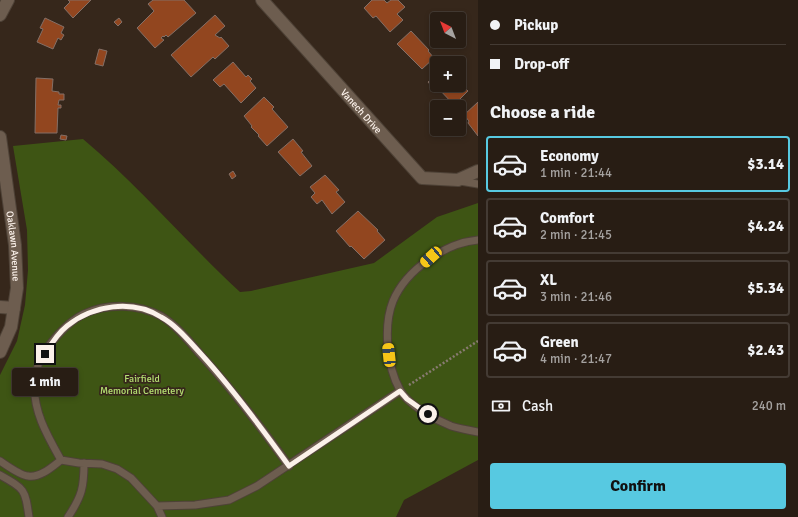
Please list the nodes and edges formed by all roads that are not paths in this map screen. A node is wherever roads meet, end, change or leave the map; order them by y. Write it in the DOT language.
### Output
graph roads {
  1 [pos="8,0"];
  2 [pos="262,0"];
  3 [pos="0,15"];
  4 [pos="0,137"];
  5 [pos="478,171"];
  6 [pos="458,180"];
  7 [pos="478,184"];
  8 [pos="478,240"];
  9 [pos="0,306"];
  10 [pos="14,308"];
  11 [pos="0,352"];
  12 [pos="400,391"];
  13 [pos="478,432"];
  14 [pos="61,460"];
  15 [pos="0,461"];
  16 [pos="84,463"];
  17 [pos="289,466"];
  18 [pos="0,475"];
  19 [pos="157,506"];
  20 [pos="29,517"];
  21 [pos="68,517"];
  22 [pos="162,517"];
  1 -- 3 [label="street"];
  2 -- 6 [label="street, Vanech Drive"];
  4 -- 10 [label="street, Oaklawn Avenue"];
  5 -- 6 [label="street, Vanech Drive"];
  6 -- 7 [label="lane"];
  8 -- 12 [label="lane"];
  9 -- 10 [label="street"];
  10 -- 11 [label="street, Oaklawn Avenue"];
  12 -- 13 [label="lane"];
  12 -- 17 [label="lane"];
  14 -- 15 [label="lane"];
  14 -- 16 [label="lane"];
  14 -- 17 [label="lane"];
  16 -- 19 [label="lane"];
  16 -- 21 [label="lane"];
  17 -- 19 [label="lane"];
  18 -- 20 [label="lane"];
  19 -- 22 [label="lane"];
}
